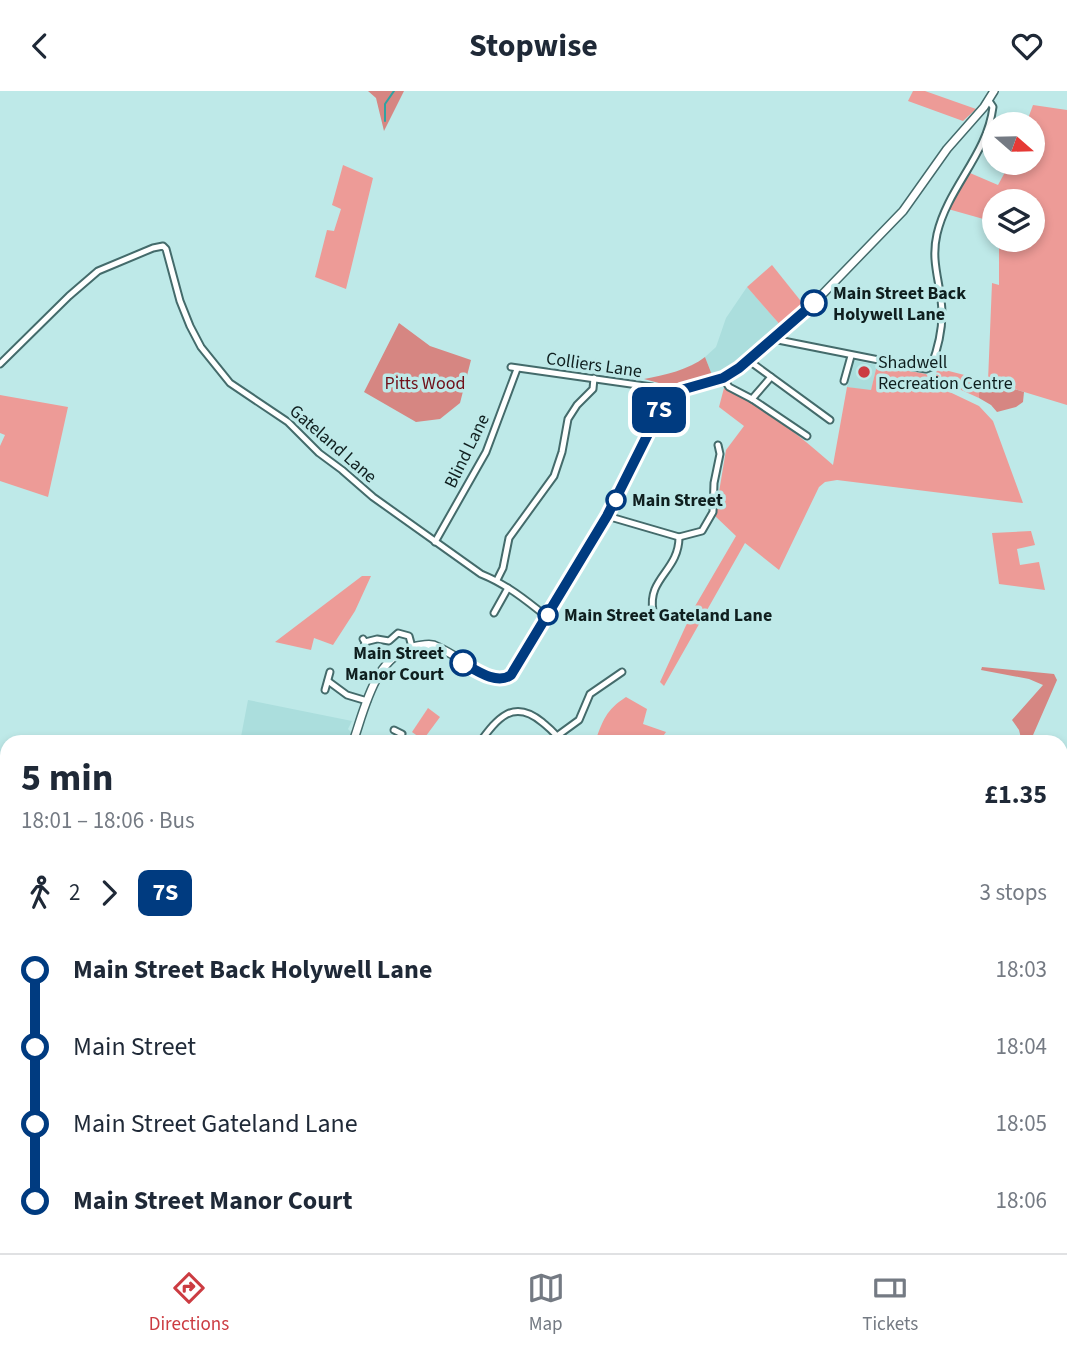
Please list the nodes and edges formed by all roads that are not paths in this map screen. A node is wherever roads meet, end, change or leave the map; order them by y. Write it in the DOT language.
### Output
graph roads {
  1 [pos="994,91"];
  2 [pos="989,101"];
  3 [pos="773,339"];
  4 [pos="851,356"];
  5 [pos="748,361"];
  6 [pos="0,364"];
  7 [pos="514,368"];
  8 [pos="771,377"];
  9 [pos="594,378"];
  10 [pos="723,378"];
  11 [pos="844,381"];
  12 [pos="669,398"];
  13 [pos="752,399"];
  14 [pos="830,420"];
  15 [pos="807,436"];
  16 [pos="718,445"];
  17 [pos="607,516"];
  18 [pos="679,537"];
  19 [pos="435,542"];
  20 [pos="497,580"];
  21 [pos="508,588"];
  22 [pos="653,611"];
  23 [pos="494,613"];
  24 [pos="547,617"];
  25 [pos="412,647"];
  26 [pos="363,650"];
  27 [pos="330,672"];
  28 [pos="622,672"];
  29 [pos="328,681"];
  30 [pos="325,690"];
  31 [pos="367,701"];
  32 [pos="394,730"];
  33 [pos="355,735"];
  34 [pos="402,735"];
  35 [pos="487,735"];
  36 [pos="554,735"];
  37 [pos="563,735"];
  1 -- 2 [label="street"];
  2 -- 3 [label="street"];
  2 -- 4 [label="street"];
  3 -- 4 [label="street"];
  3 -- 5 [label="street"];
  4 -- 11 [label="street"];
  5 -- 8 [label="street"];
  5 -- 10 [label="street"];
  6 -- 19 [label="street, Gateland Lane"];
  7 -- 9 [label="street, Colliers Lane"];
  7 -- 19 [label="street, Blind Lane"];
  8 -- 13 [label="street"];
  8 -- 14 [label="street"];
  9 -- 12 [label="street, Colliers Lane"];
  9 -- 20 [label="street"];
  10 -- 12 [label="street"];
  10 -- 13 [label="street"];
  12 -- 17 [label="street"];
  13 -- 15 [label="street"];
  16 -- 18 [label="street"];
  17 -- 18 [label="street"];
  17 -- 24 [label="street"];
  18 -- 22 [label="street"];
  19 -- 20 [label="street, Gateland Lane"];
  20 -- 21 [label="street, Gateland Lane"];
  21 -- 23 [label="street"];
  21 -- 24 [label="street, Gateland Lane"];
  24 -- 25 [label="street"];
  25 -- 26 [label="street"];
  25 -- 31 [label="street"];
  27 -- 29 [label="street"];
  28 -- 37 [label="street"];
  29 -- 30 [label="street"];
  29 -- 31 [label="street"];
  31 -- 33 [label="street"];
  32 -- 34 [label="street"];
  35 -- 36 [label="street"];
}
